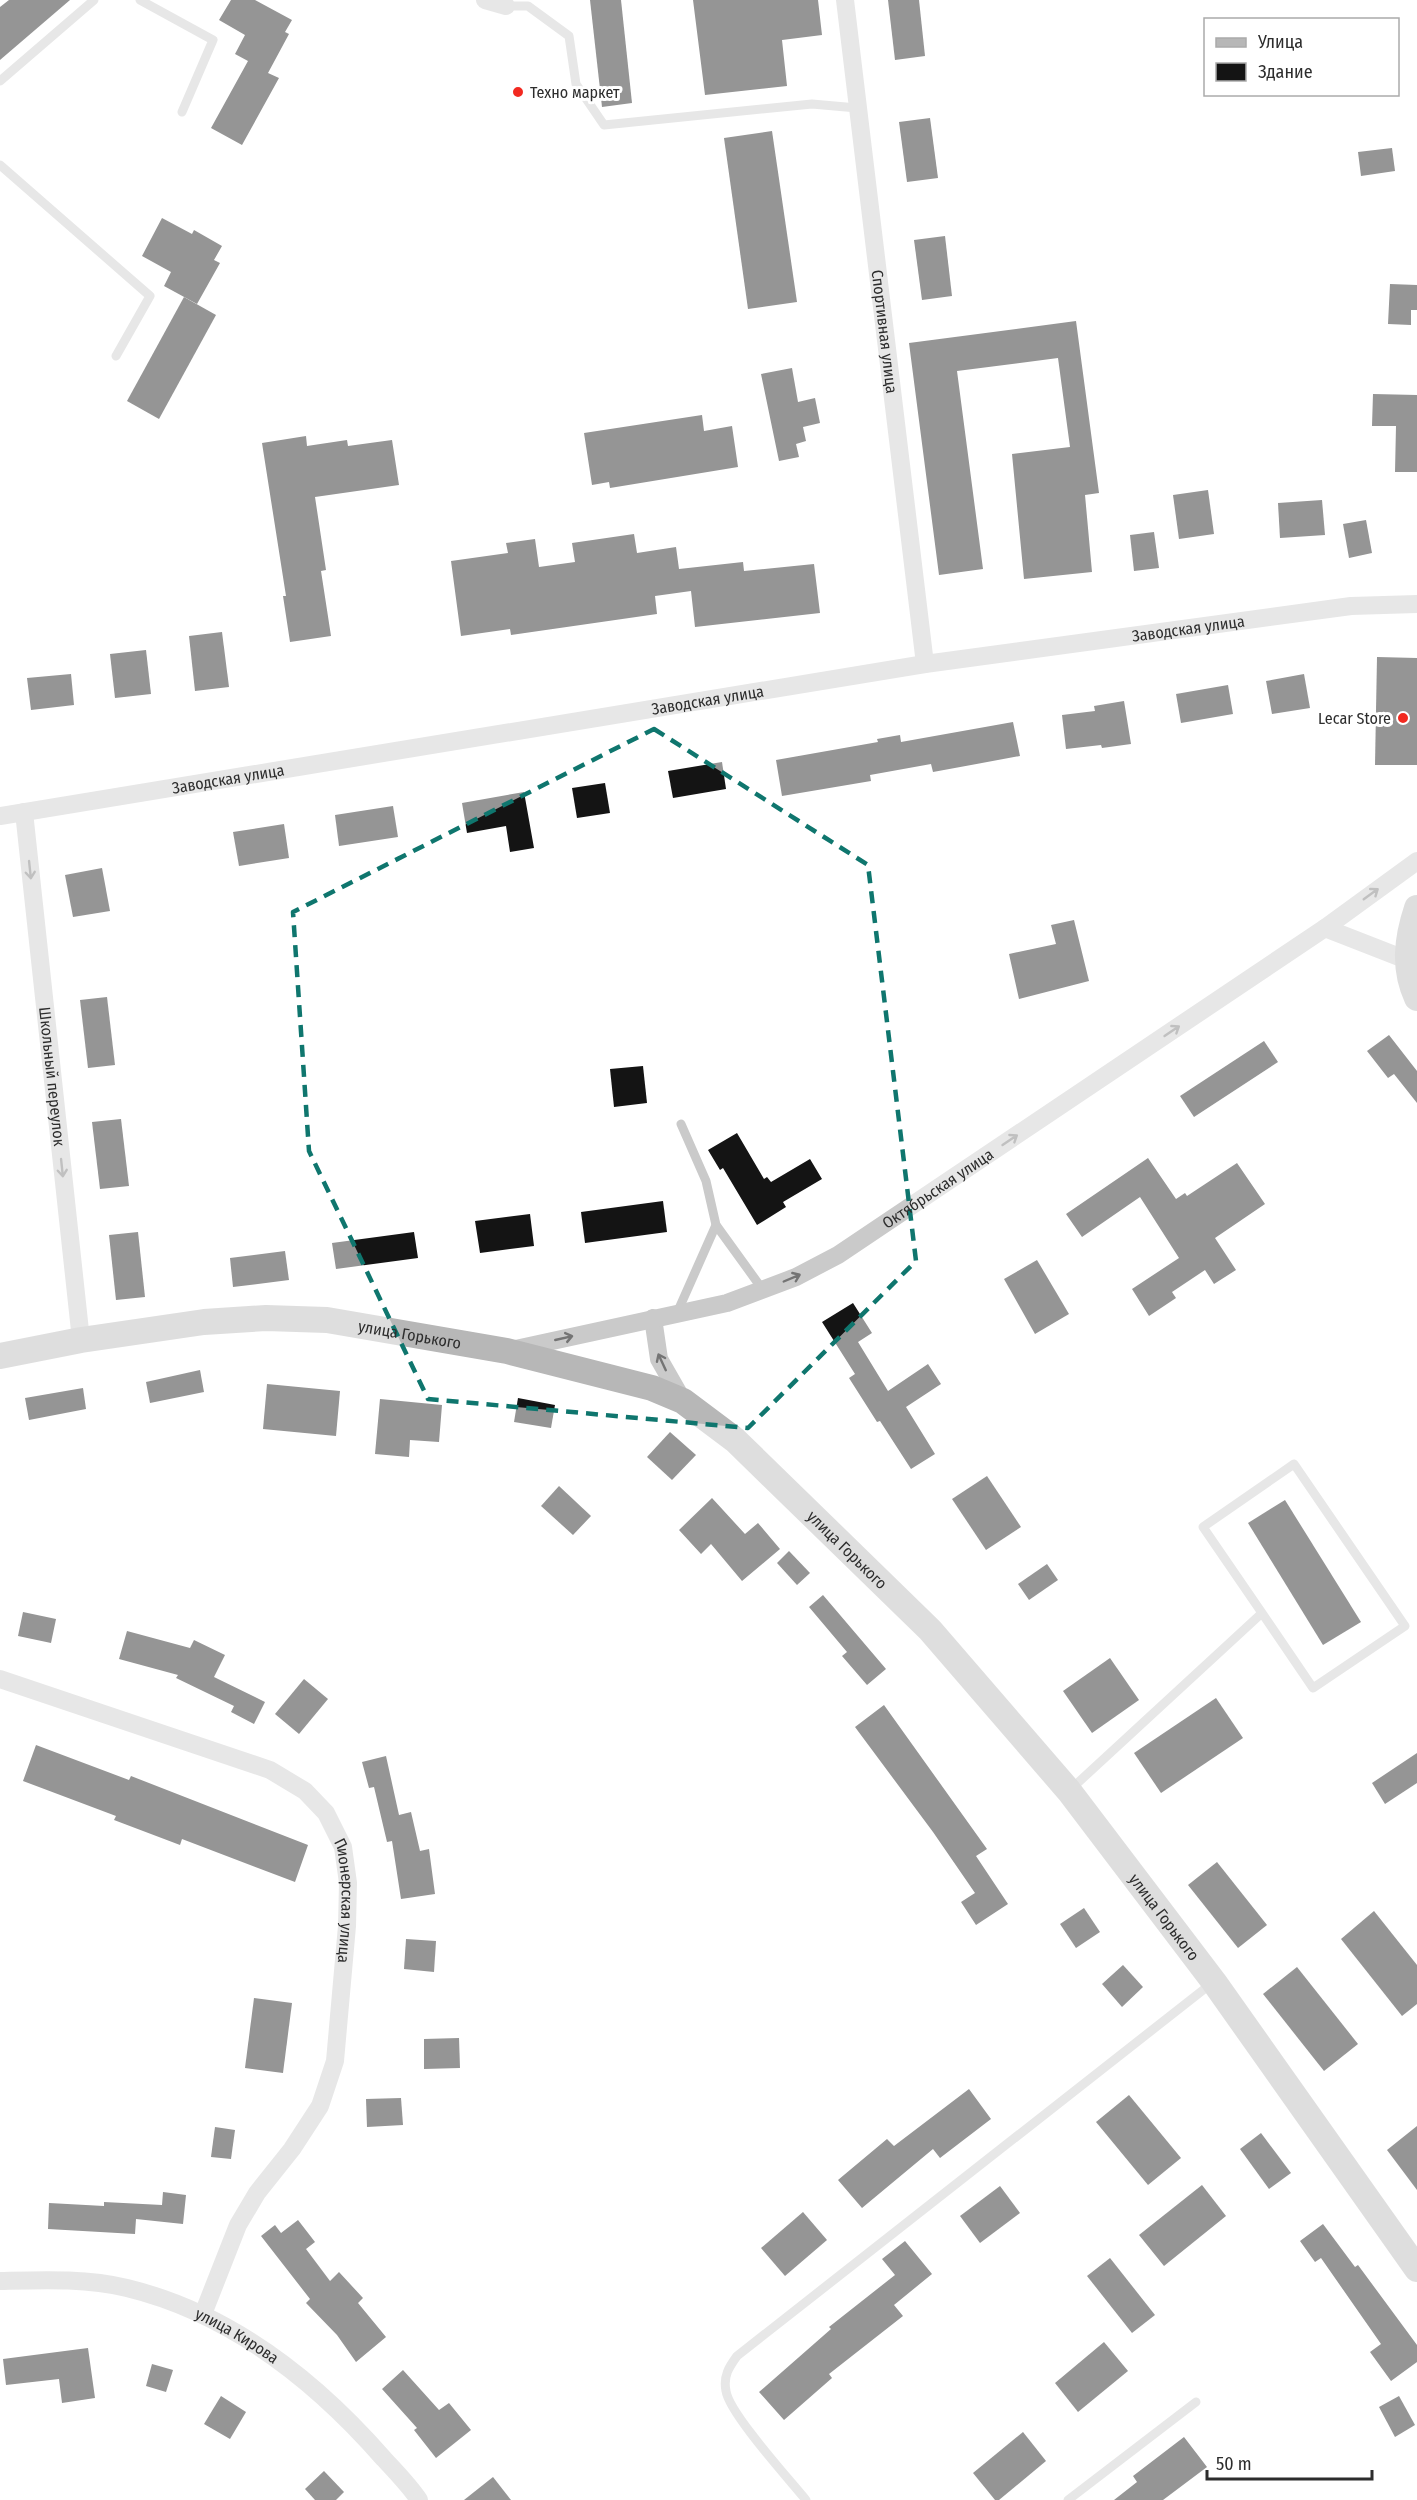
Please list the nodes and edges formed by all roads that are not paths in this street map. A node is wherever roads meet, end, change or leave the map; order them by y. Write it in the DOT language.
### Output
graph roads {
  1 [pos="94,0"];
  2 [pos="140,0"];
  3 [pos="485,0"];
  4 [pos="845,0"];
  5 [pos="506,6"];
  6 [pos="0,81"];
  7 [pos="857,108"];
  8 [pos="182,112"];
  9 [pos="0,165"];
  10 [pos="116,356"];
  11 [pos="1417,604"];
  12 [pos="925,664"];
  13 [pos="24,812"];
  14 [pos="0,816"];
  15 [pos="1417,861"];
  16 [pos="1417,908"];
  17 [pos="1325,928"];
  18 [pos="1407,960"];
  19 [pos="1417,998"];
  20 [pos="681,1124"];
  21 [pos="716,1225"];
  22 [pos="763,1290"];
  23 [pos="676,1314"];
  24 [pos="652,1318"];
  25 [pos="81,1340"];
  26 [pos="507,1351"];
  27 [pos="0,1356"];
  28 [pos="683,1401"];
  29 [pos="1262,1613"];
  30 [pos="0,1679"];
  31 [pos="1069,1791"];
  32 [pos="1214,1982"];
  33 [pos="1417,2269"];
  34 [pos="0,2281"];
  35 [pos="203,2314"];
  36 [pos="1196,2402"];
  37 [pos="419,2500"];
  38 [pos="806,2500"];
  39 [pos="1068,2500"];
  1 -- 6 [label="lane"];
  2 -- 8 [label="lane"];
  3 -- 5 [label="street"];
  4 -- 7 [label="street, Спортивная улица"];
  5 -- 7 [label="lane"];
  7 -- 12 [label="street, Спортивная улица"];
  9 -- 10 [label="lane"];
  11 -- 12 [label="street, Заводская улица"];
  12 -- 13 [label="street, Заводская улица"];
  13 -- 14 [label="street, Заводская улица"];
  13 -- 25 [label="street, Школьный переулок, one-way"];
  17 -- 15 [label="street, Октябрьская улица, one-way"];
  16 -- 18 [label="main road"];
  17 -- 18 [label="street"];
  22 -- 17 [label="street, Октябрьская улица, one-way"];
  18 -- 19 [label="main road"];
  20 -- 21 [label="lane"];
  21 -- 22 [label="lane"];
  21 -- 23 [label="lane"];
  22 -- 23 [label="street, Октябрьская улица"];
  23 -- 24 [label="street, Октябрьская улица"];
  26 -- 24 [label="street, Октябрьская улица, one-way"];
  28 -- 24 [label="street, one-way"];
  25 -- 26 [label="main road, улица Горького"];
  25 -- 27 [label="main road, улица Горького"];
  26 -- 28 [label="main road, улица Горького"];
  28 -- 31 [label="main road, улица Горького"];
  29 -- 29 [label="lane"];
  29 -- 31 [label="lane"];
  30 -- 35 [label="street, Пионерская улица"];
  31 -- 32 [label="main road, улица Горького"];
  32 -- 33 [label="main road, улица Горького"];
  32 -- 38 [label="lane"];
  34 -- 35 [label="street, улица Кирова"];
  35 -- 37 [label="street, улица Кирова"];
  36 -- 39 [label="lane"];
}
